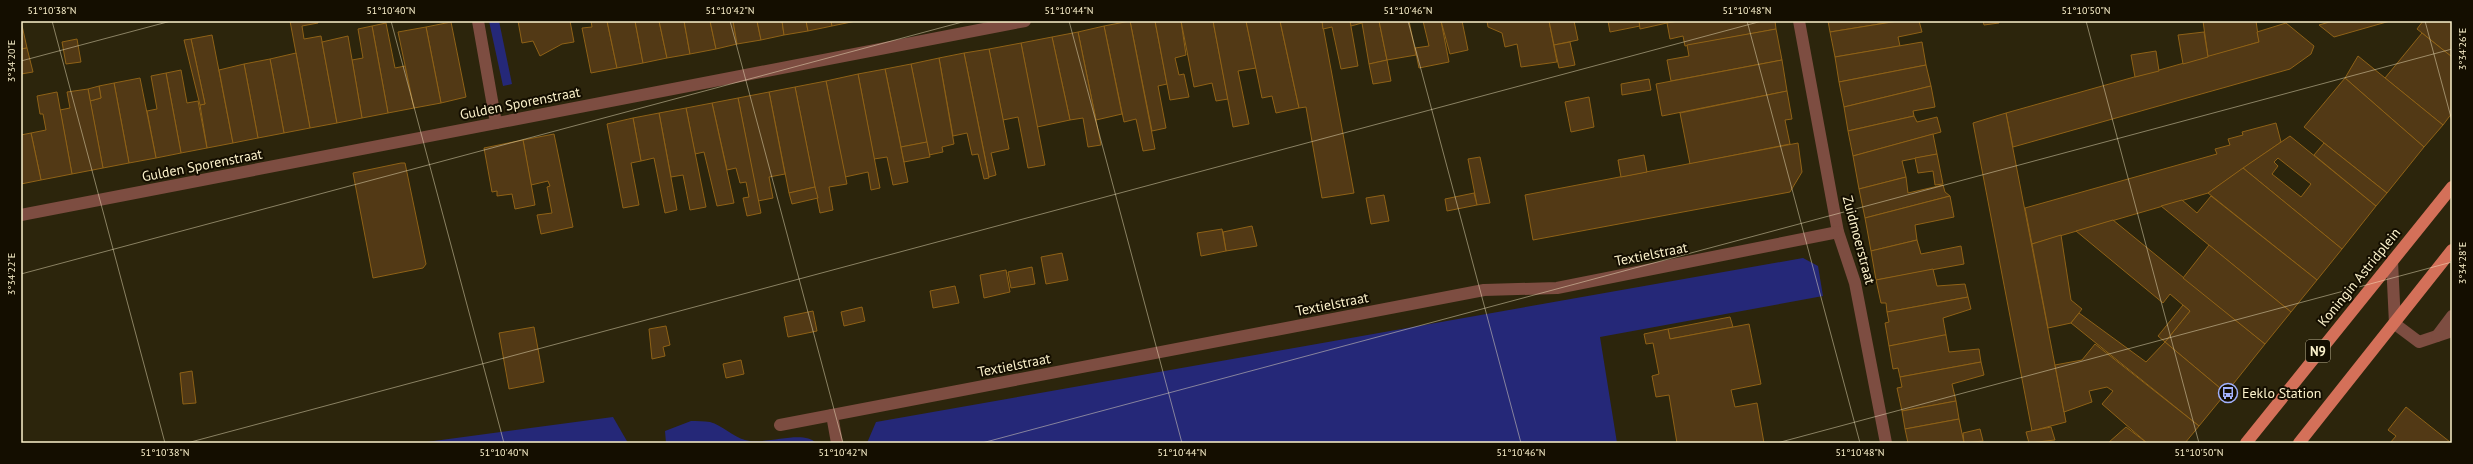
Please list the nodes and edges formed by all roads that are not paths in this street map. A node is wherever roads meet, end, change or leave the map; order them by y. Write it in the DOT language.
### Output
graph roads {
  1 [pos="478,21"];
  2 [pos="1025,21"];
  3 [pos="1799,21"];
  4 [pos="496,123"];
  5 [pos="2452,187"];
  6 [pos="21,215"];
  7 [pos="1838,232"];
  8 [pos="2452,250"];
  9 [pos="2392,261"];
  10 [pos="2452,316"];
  11 [pos="2395,324"];
  12 [pos="2452,331"];
  13 [pos="2437,336"];
  14 [pos="832,415"];
  15 [pos="780,425"];
  16 [pos="837,443"];
  17 [pos="1886,443"];
  18 [pos="2246,443"];
  19 [pos="2299,443"];
  1 -- 4 [label="street"];
  2 -- 4 [label="street, Gulden Sporenstraat"];
  3 -- 7 [label="street, Zuidmoerstraat"];
  4 -- 6 [label="street, Gulden Sporenstraat"];
  5 -- 9 [label="main road, Koningin Astridplein / N9"];
  7 -- 14 [label="street, Textielstraat"];
  7 -- 17 [label="street, Zuidmoerstraat"];
  8 -- 11 [label="main road"];
  9 -- 11 [label="street"];
  9 -- 18 [label="main road, Koningin Astridplein / N9"];
  10 -- 13 [label="street"];
  11 -- 13 [label="street"];
  11 -- 19 [label="main road"];
  12 -- 13 [label="street"];
  14 -- 15 [label="street, Textielstraat"];
  14 -- 16 [label="street"];
}
